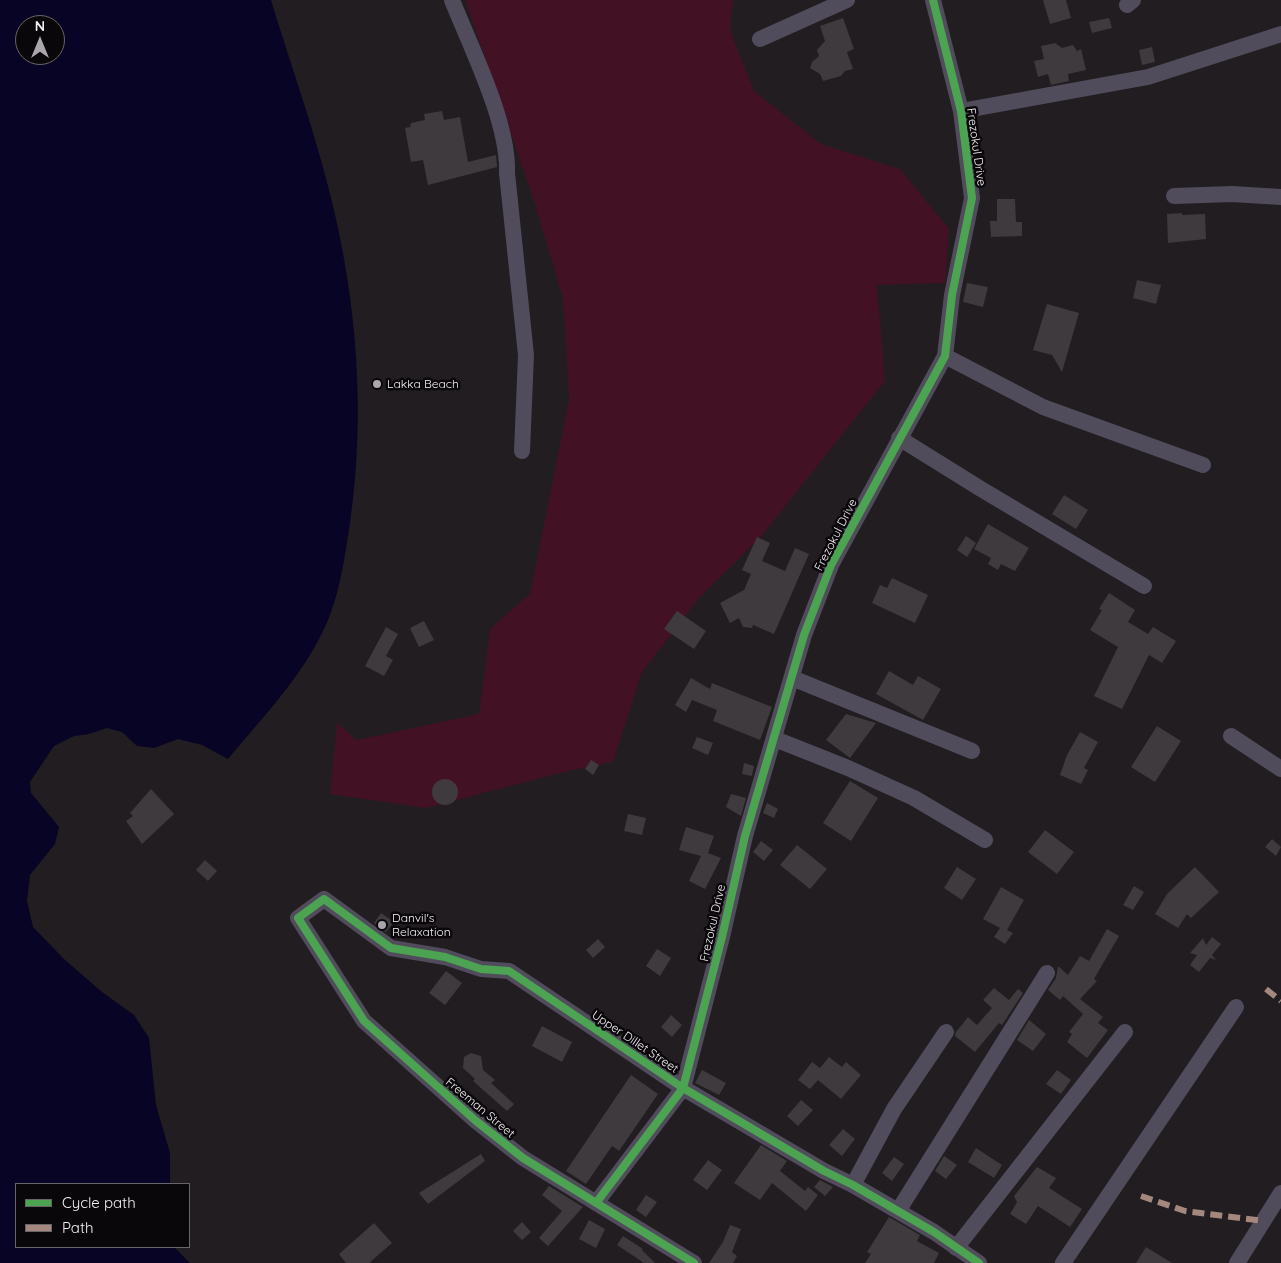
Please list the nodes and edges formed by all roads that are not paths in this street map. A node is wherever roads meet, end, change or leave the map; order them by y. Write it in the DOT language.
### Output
graph roads {
  1 [pos="452,0"];
  2 [pos="847,0"];
  3 [pos="933,0"];
  4 [pos="1281,34"];
  5 [pos="760,39"];
  6 [pos="961,111"];
  7 [pos="1174,196"];
  8 [pos="1281,197"];
  9 [pos="945,356"];
  10 [pos="900,438"];
  11 [pos="522,451"];
  12 [pos="1203,465"];
  13 [pos="1144,586"];
  14 [pos="792,678"];
  15 [pos="1232,736"];
  16 [pos="775,739"];
  17 [pos="972,751"];
  18 [pos="1281,769"];
  19 [pos="985,840"];
  20 [pos="298,918"];
  21 [pos="1047,973"];
  22 [pos="1236,1008"];
  23 [pos="946,1032"];
  24 [pos="1125,1032"];
  25 [pos="684,1088"];
  26 [pos="853,1185"];
  27 [pos="1281,1193"];
  28 [pos="596,1203"];
  29 [pos="898,1211"];
  30 [pos="956,1248"];
  31 [pos="694,1263"];
  32 [pos="979,1263"];
  33 [pos="1063,1263"];
  34 [pos="1237,1263"];
  1 -- 11 [label="street"];
  2 -- 5 [label="street"];
  3 -- 6 [label="street, Frezokul Drive"];
  4 -- 6 [label="street"];
  6 -- 9 [label="street, Frezokul Drive"];
  7 -- 8 [label="street"];
  9 -- 10 [label="street, Frezokul Drive"];
  9 -- 12 [label="street"];
  10 -- 13 [label="street"];
  10 -- 14 [label="street, Frezokul Drive"];
  14 -- 16 [label="street, Frezokul Drive"];
  14 -- 17 [label="street"];
  15 -- 18 [label="street"];
  16 -- 19 [label="street"];
  16 -- 25 [label="street, Frezokul Drive"];
  20 -- 25 [label="street, Upper Dillet Street"];
  20 -- 28 [label="street, Freeman Street"];
  21 -- 29 [label="street"];
  22 -- 33 [label="street"];
  23 -- 26 [label="street"];
  24 -- 30 [label="street"];
  25 -- 26 [label="street, Upper Dillet Street"];
  25 -- 28 [label="street"];
  26 -- 29 [label="street, Upper Dillet Street"];
  27 -- 34 [label="street"];
  28 -- 31 [label="street, Freeman Street"];
  29 -- 30 [label="street, Upper Dillet Street"];
  30 -- 32 [label="street, Upper Dillet Street"];
}
